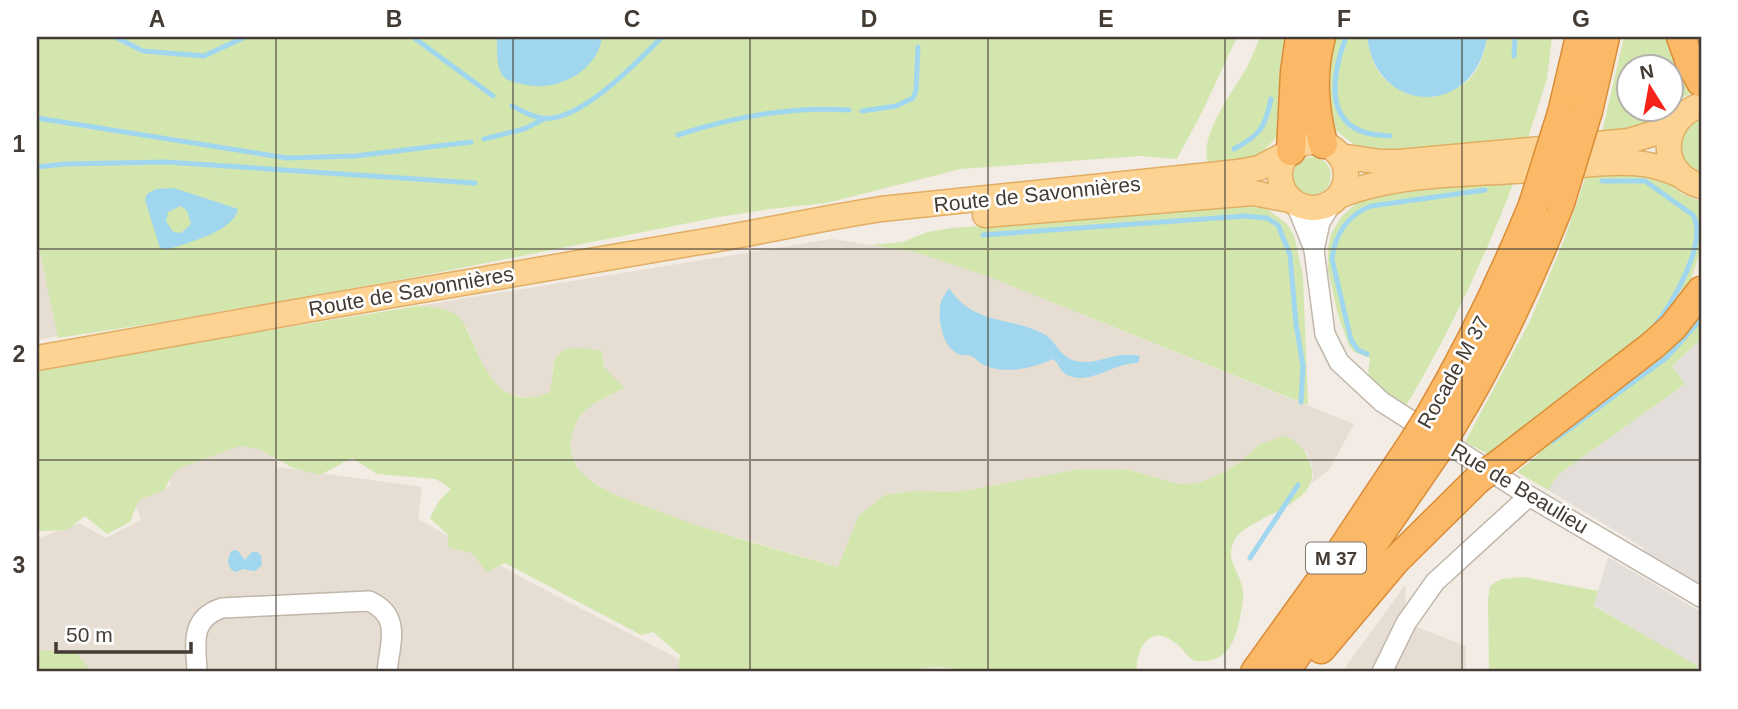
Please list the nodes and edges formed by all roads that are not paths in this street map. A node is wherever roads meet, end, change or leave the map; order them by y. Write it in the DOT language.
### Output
graph roads {
  1 [pos="1300,37"];
  2 [pos="1321,37"];
  3 [pos="1563,37"];
  4 [pos="1580,37"];
  5 [pos="1605,37"];
  6 [pos="1681,37"];
  7 [pos="1701,82"];
  8 [pos="1575,112"];
  9 [pos="1674,122"];
  10 [pos="1676,122"];
  11 [pos="1332,150"];
  12 [pos="1289,152"];
  13 [pos="1691,181"];
  14 [pos="1335,200"];
  15 [pos="1293,202"];
  16 [pos="785,228"];
  17 [pos="1314,250"];
  18 [pos="1701,291"];
  19 [pos="37,358"];
  20 [pos="1424,448"];
  21 [pos="1529,496"];
  22 [pos="1701,597"];
  23 [pos="197,672"];
  24 [pos="387,672"];
  25 [pos="1255,672"];
  26 [pos="1284,672"];
  27 [pos="1303,672"];
  28 [pos="1382,672"];
  1 -- 12 [label="highway"];
  2 -- 11 [label="highway"];
  3 -- 8 [label="highway"];
  4 -- 8 [label="highway, Rocade M 37 / M 37"];
  5 -- 8 [label="highway, Rocade M 37 / M 37"];
  6 -- 7 [label="highway"];
  8 -- 20 [label="highway, Rocade M 37 / M 37, bridge"];
  9 -- 11 [label="main road"];
  10 -- 13 [label="main road"];
  11 -- 12 [label="main road"];
  11 -- 14 [label="main road"];
  12 -- 15 [label="main road"];
  12 -- 16 [label="main road, Route de Savonnières"];
  13 -- 14 [label="main road"];
  14 -- 15 [label="main road"];
  14 -- 17 [label="street, Rue de Beaulieu"];
  15 -- 16 [label="main road, Route de Savonnières"];
  15 -- 17 [label="street, Rue de Beaulieu"];
  16 -- 19 [label="main road, Route de Savonnières"];
  17 -- 21 [label="street, Rue de Beaulieu"];
  18 -- 27 [label="highway, bridge"];
  20 -- 25 [label="highway, Rocade M 37 / M 37"];
  20 -- 26 [label="highway, Rocade M 37 / M 37"];
  21 -- 22 [label="street, Rue de Beaulieu"];
  21 -- 28 [label="street"];
  23 -- 24 [label="street"];
}
